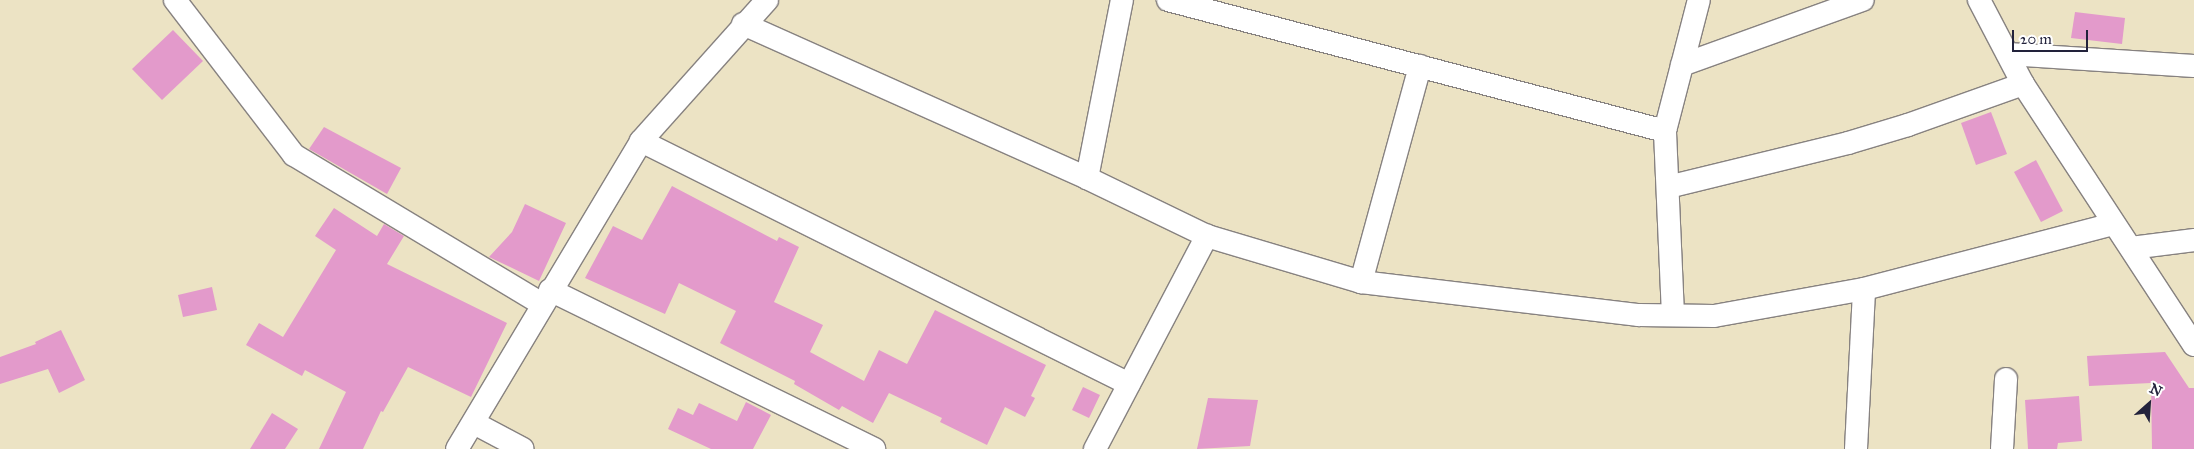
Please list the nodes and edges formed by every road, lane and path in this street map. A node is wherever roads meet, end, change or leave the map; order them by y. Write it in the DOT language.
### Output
graph roads {
  1 [pos="175,0"];
  2 [pos="767,0"];
  3 [pos="1122,0"];
  4 [pos="1168,0"];
  5 [pos="1699,0"];
  6 [pos="1863,0"];
  7 [pos="1980,0"];
  8 [pos="743,24"];
  9 [pos="2008,54"];
  10 [pos="1682,65"];
  11 [pos="1420,66"];
  12 [pos="2194,66"];
  13 [pos="2023,84"];
  14 [pos="1665,131"];
  15 [pos="641,140"];
  16 [pos="1087,178"];
  17 [pos="1668,187"];
  18 [pos="2114,224"];
  19 [pos="1208,236"];
  20 [pos="2194,240"];
  21 [pos="2131,248"];
  22 [pos="1361,282"];
  23 [pos="1864,288"];
  24 [pos="546,297"];
  25 [pos="1673,315"];
  26 [pos="2194,345"];
  27 [pos="2006,379"];
  28 [pos="1129,384"];
  29 [pos="474,423"];
  30 [pos="458,449"];
  31 [pos="523,449"];
  32 [pos="874,449"];
  33 [pos="1095,449"];
  34 [pos="1856,449"];
  35 [pos="2002,449"];
  1 -- 24 [label="street"];
  2 -- 8 [label="street"];
  3 -- 16 [label="street"];
  4 -- 11 [label="street"];
  5 -- 10 [label="street"];
  6 -- 10 [label="street"];
  7 -- 9 [label="street"];
  8 -- 15 [label="street"];
  8 -- 16 [label="street"];
  9 -- 12 [label="street"];
  9 -- 13 [label="street"];
  10 -- 14 [label="street"];
  11 -- 14 [label="street"];
  11 -- 22 [label="street"];
  13 -- 17 [label="street"];
  13 -- 18 [label="street"];
  14 -- 17 [label="street"];
  15 -- 24 [label="street"];
  15 -- 28 [label="street"];
  16 -- 19 [label="street"];
  17 -- 25 [label="street"];
  18 -- 21 [label="street"];
  18 -- 23 [label="street"];
  19 -- 22 [label="street"];
  19 -- 28 [label="street"];
  20 -- 21 [label="street"];
  21 -- 26 [label="street"];
  22 -- 25 [label="street"];
  23 -- 25 [label="street"];
  23 -- 34 [label="street"];
  24 -- 29 [label="street"];
  24 -- 32 [label="street"];
  27 -- 35 [label="street"];
  28 -- 33 [label="street"];
  29 -- 30 [label="street"];
  29 -- 31 [label="street"];
}
